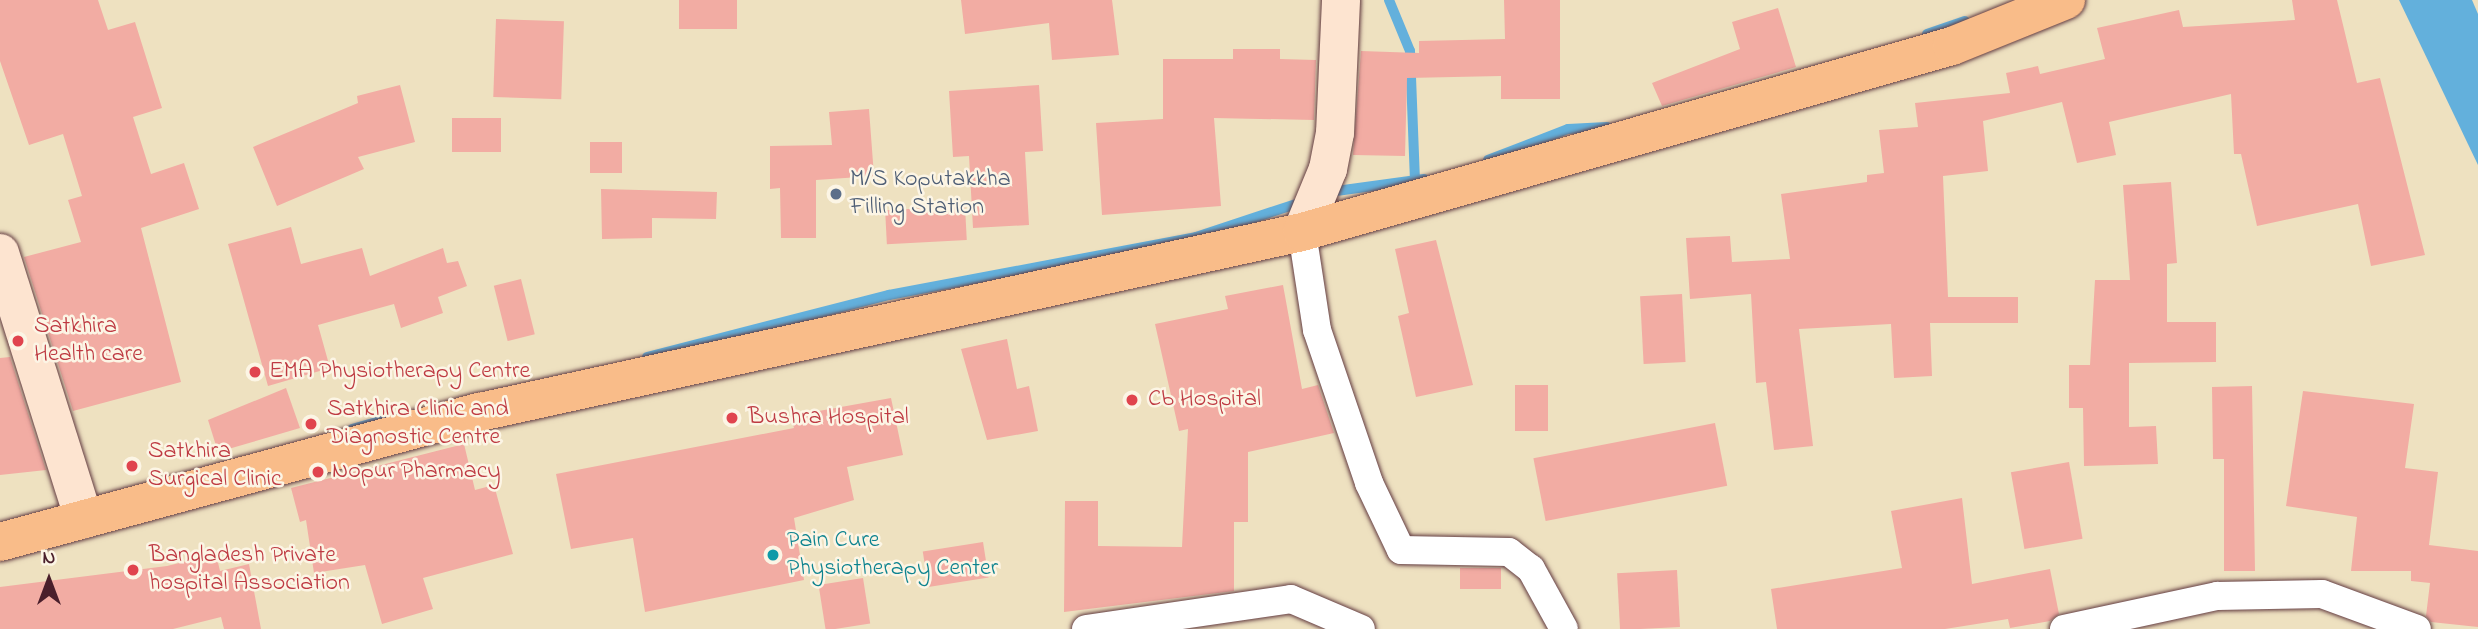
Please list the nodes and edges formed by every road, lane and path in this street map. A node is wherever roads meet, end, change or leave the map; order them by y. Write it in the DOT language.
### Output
graph roads {
  1 [pos="1341,0"];
  2 [pos="2066,0"];
  3 [pos="2021,8"];
  4 [pos="1302,232"];
  5 [pos="0,253"];
  6 [pos="85,519"];
  7 [pos="0,542"];
  8 [pos="1086,629"];
  9 [pos="1361,629"];
  10 [pos="1564,629"];
  11 [pos="2064,629"];
  12 [pos="2417,629"];
  1 -- 4 [label="main road"];
  2 -- 3 [label="highway"];
  3 -- 4 [label="highway"];
  4 -- 6 [label="highway"];
  4 -- 10 [label="street"];
  5 -- 6 [label="main road"];
  6 -- 7 [label="highway"];
  8 -- 9 [label="street"];
  11 -- 12 [label="street"];
}
